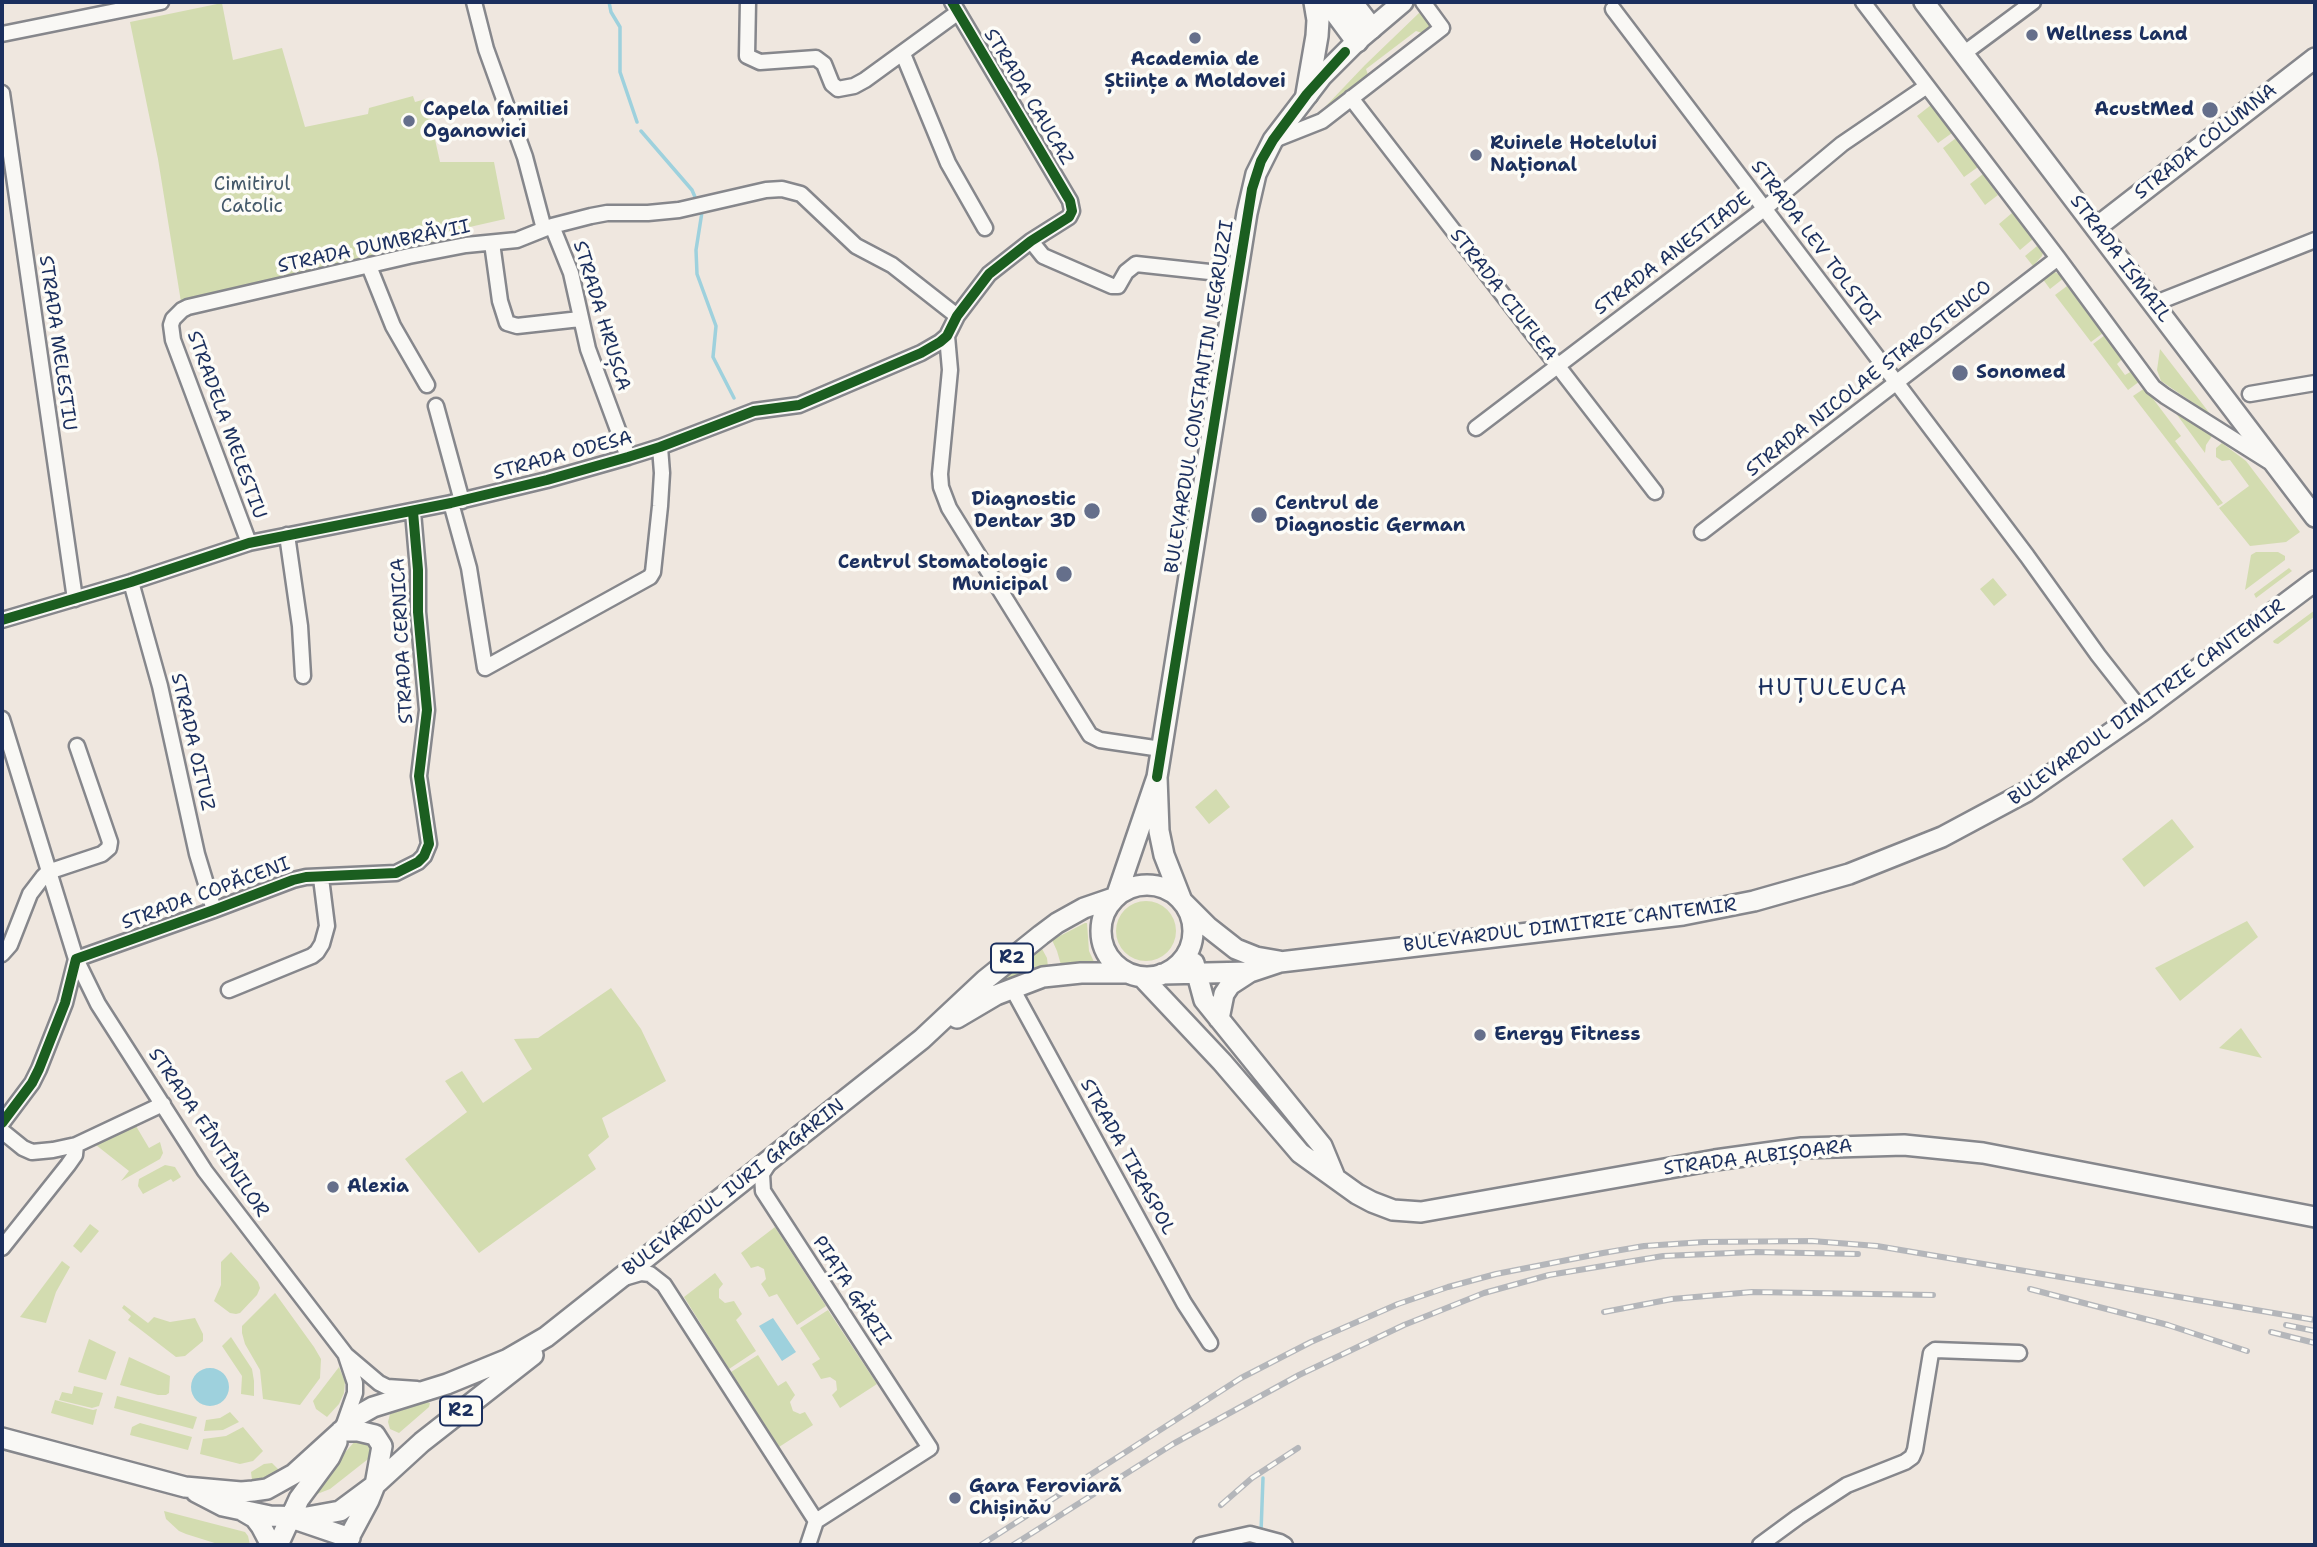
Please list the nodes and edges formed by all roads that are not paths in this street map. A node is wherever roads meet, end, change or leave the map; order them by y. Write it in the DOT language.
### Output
graph roads {
  1 [pos="161,2"];
  2 [pos="474,2"];
  3 [pos="748,2"];
  4 [pos="1315,2"];
  5 [pos="1328,2"];
  6 [pos="1351,2"];
  7 [pos="1403,2"];
  8 [pos="1423,2"];
  9 [pos="1863,2"];
  10 [pos="1924,2"];
  11 [pos="2033,2"];
  12 [pos="954,7"];
  13 [pos="1613,9"];
  14 [pos="2,34"];
  15 [pos="1364,34"];
  16 [pos="903,54"];
  17 [pos="1963,54"];
  18 [pos="2315,58"];
  19 [pos="1927,86"];
  20 [pos="2,93"];
  21 [pos="1307,94"];
  22 [pos="1351,98"];
  23 [pos="1273,140"];
  24 [pos="1764,209"];
  25 [pos="548,227"];
  26 [pos="2097,227"];
  27 [pos="985,228"];
  28 [pos="2315,240"];
  29 [pos="1031,241"];
  30 [pos="492,243"];
  31 [pos="2058,258"];
  32 [pos="369,266"];
  33 [pos="1237,275"];
  34 [pos="2153,304"];
  35 [pos="957,316"];
  36 [pos="173,318"];
  37 [pos="580,319"];
  38 [pos="947,336"];
  39 [pos="1559,366"];
  40 [pos="1896,382"];
  41 [pos="2315,383"];
  42 [pos="427,385"];
  43 [pos="2250,394"];
  44 [pos="436,406"];
  45 [pos="1476,428"];
  46 [pos="660,447"];
  47 [pos="628,457"];
  48 [pos="2275,465"];
  49 [pos="1655,492"];
  50 [pos="456,502"];
  51 [pos="413,512"];
  52 [pos="2315,517"];
  53 [pos="1702,532"];
  54 [pos="287,535"];
  55 [pos="249,543"];
  56 [pos="2315,581"];
  57 [pos="131,582"];
  58 [pos="75,599"];
  59 [pos="2,620"];
  60 [pos="303,676"];
  61 [pos="2142,711"];
  62 [pos="2,719"];
  63 [pos="77,746"];
  64 [pos="1161,749"];
  65 [pos="1157,776"];
  66 [pos="427,852"];
  67 [pos="48,872"];
  68 [pos="321,878"];
  69 [pos="1115,897"];
  70 [pos="1182,901"];
  71 [pos="214,911"];
  72 [pos="1190,945"];
  73 [pos="2,954"];
  74 [pos="76,959"];
  75 [pos="1280,961"];
  76 [pos="1250,972"];
  77 [pos="1196,973"];
  78 [pos="1162,974"];
  79 [pos="1135,975"];
  80 [pos="1012,988"];
  81 [pos="229,990"];
  82 [pos="1219,1019"];
  83 [pos="922,1039"];
  84 [pos="163,1104"];
  85 [pos="2,1123"];
  86 [pos="2,1131"];
  87 [pos="76,1145"];
  88 [pos="777,1154"];
  89 [pos="1334,1175"];
  90 [pos="2315,1217"];
  91 [pos="2,1248"];
  92 [pos="616,1281"];
  93 [pos="545,1337"];
  94 [pos="1210,1343"];
  95 [pos="2019,1353"];
  96 [pos="346,1355"];
  97 [pos="426,1390"];
  98 [pos="341,1431"];
  99 [pos="2,1438"];
  100 [pos="375,1485"];
  101 [pos="185,1487"];
  102 [pos="242,1511"];
  103 [pos="289,1518"];
  104 [pos="816,1521"];
  105 [pos="1279,1542"];
  106 [pos="351,1543"];
  107 [pos="271,1545"];
  108 [pos="278,1545"];
  109 [pos="807,1545"];
  110 [pos="1201,1545"];
  111 [pos="1760,1545"];
  1 -- 14 [label="street"];
  2 -- 25 [label="street, STRADA HRUȘCA"];
  3 -- 16 [label="street"];
  4 -- 21 [label="highway"];
  5 -- 15 [label="highway"];
  6 -- 15 [label="highway"];
  7 -- 15 [label="main road, BULEVARDUL CONSTANTIN NEGRUZZI"];
  8 -- 22 [label="street"];
  9 -- 19 [label="street"];
  10 -- 17 [label="main road, STRADA ISMAIL"];
  11 -- 17 [label="street"];
  12 -- 16 [label="street"];
  12 -- 29 [label="street, STRADA CAUCAZ"];
  13 -- 24 [label="street, STRADA LEV TOLSTOI"];
  15 -- 21 [label="main road, BULEVARDUL CONSTANTIN NEGRUZZI"];
  16 -- 27 [label="street"];
  17 -- 26 [label="main road, STRADA ISMAIL"];
  18 -- 26 [label="main road, STRADA COLUMNA"];
  19 -- 24 [label="street, STRADA ANESTIADE"];
  19 -- 31 [label="street"];
  20 -- 58 [label="street, STRADA MELESTIU"];
  21 -- 23 [label="main road, BULEVARDUL CONSTANTIN NEGRUZZI"];
  22 -- 23 [label="street"];
  22 -- 39 [label="street, STRADA CIUFLEA"];
  23 -- 33 [label="main road, BULEVARDUL CONSTANTIN NEGRUZZI"];
  24 -- 39 [label="street, STRADA ANESTIADE"];
  24 -- 40 [label="street, STRADA LEV TOLSTOI"];
  25 -- 30 [label="street, STRADA DUMBRĂVII"];
  25 -- 35 [label="street, STRADA DUMBRĂVII"];
  25 -- 37 [label="street, STRADA HRUȘCA"];
  26 -- 34 [label="main road, STRADA ISMAIL"];
  28 -- 34 [label="street"];
  29 -- 33 [label="street"];
  29 -- 35 [label="street"];
  30 -- 32 [label="street, STRADA DUMBRĂVII"];
  30 -- 37 [label="street"];
  31 -- 40 [label="street, STRADA NICOLAE STAROSTENCO"];
  31 -- 48 [label="street"];
  32 -- 36 [label="street, STRADA DUMBRĂVII"];
  32 -- 42 [label="street"];
  33 -- 64 [label="main road, BULEVARDUL CONSTANTIN NEGRUZZI"];
  34 -- 48 [label="main road, STRADA ISMAIL"];
  35 -- 38 [label="street"];
  36 -- 55 [label="street, STRADELA MELESTIU"];
  37 -- 47 [label="street, STRADA HRUȘCA"];
  38 -- 46 [label="street, STRADA ODESA"];
  38 -- 64 [label="street"];
  39 -- 45 [label="street, STRADA ANESTIADE"];
  39 -- 49 [label="street, STRADA CIUFLEA"];
  40 -- 53 [label="street, STRADA NICOLAE STAROSTENCO"];
  40 -- 61 [label="street, STRADA LEV TOLSTOI"];
  41 -- 43 [label="street"];
  44 -- 50 [label="street"];
  46 -- 47 [label="street, STRADA ODESA"];
  46 -- 50 [label="street"];
  47 -- 50 [label="street, STRADA ODESA"];
  48 -- 52 [label="main road, STRADA ISMAIL"];
  50 -- 51 [label="street, STRADA ODESA"];
  51 -- 54 [label="street, STRADA ODESA"];
  51 -- 66 [label="street, STRADA CERNICA"];
  54 -- 55 [label="street, STRADA ODESA"];
  54 -- 60 [label="street"];
  55 -- 57 [label="street, STRADA ODESA"];
  56 -- 61 [label="main road, BULEVARDUL DIMITRIE CANTEMIR"];
  57 -- 58 [label="street, STRADA ODESA"];
  57 -- 71 [label="street, STRADA OITUZ"];
  58 -- 59 [label="street, STRADA ODESA"];
  61 -- 75 [label="main road, BULEVARDUL DIMITRIE CANTEMIR"];
  62 -- 67 [label="street, STRADA FÎNTÎNILOR"];
  63 -- 67 [label="street"];
  64 -- 65 [label="main road, BULEVARDUL CONSTANTIN NEGRUZZI"];
  65 -- 69 [label="main road, BULEVARDUL CONSTANTIN NEGRUZZI"];
  65 -- 70 [label="main road, BULEVARDUL CONSTANTIN NEGRUZZI"];
  66 -- 68 [label="street, STRADA COPĂCENI"];
  67 -- 73 [label="street"];
  67 -- 74 [label="street, STRADA FÎNTÎNILOR"];
  68 -- 71 [label="street, STRADA COPĂCENI"];
  68 -- 81 [label="street"];
  69 -- 70 [label="main road"];
  69 -- 79 [label="main road"];
  69 -- 83 [label="main road, BULEVARDUL IURI GAGARIN / R2"];
  70 -- 72 [label="main road"];
  70 -- 75 [label="main road, BULEVARDUL DIMITRIE CANTEMIR"];
  71 -- 74 [label="street, STRADA COPĂCENI"];
  72 -- 77 [label="main road, STRADA ALBIȘOARA"];
  72 -- 78 [label="main road"];
  74 -- 84 [label="street, STRADA FÎNTÎNILOR"];
  74 -- 85 [label="street"];
  75 -- 76 [label="main road, BULEVARDUL DIMITRIE CANTEMIR"];
  76 -- 77 [label="main road, BULEVARDUL DIMITRIE CANTEMIR"];
  76 -- 82 [label="main road"];
  77 -- 78 [label="main road, BULEVARDUL DIMITRIE CANTEMIR"];
  77 -- 82 [label="main road, STRADA ALBIȘOARA"];
  78 -- 79 [label="main road"];
  79 -- 80 [label="main road, BULEVARDUL IURI GAGARIN / R2"];
  79 -- 89 [label="main road, STRADA ALBIȘOARA"];
  80 -- 83 [label="main road, BULEVARDUL IURI GAGARIN / R2"];
  80 -- 94 [label="street, STRADA TIRASPOL"];
  82 -- 89 [label="main road, STRADA ALBIȘOARA"];
  83 -- 88 [label="main road, BULEVARDUL IURI GAGARIN / R2"];
  84 -- 87 [label="street"];
  84 -- 96 [label="street, STRADA FÎNTÎNILOR"];
  86 -- 87 [label="street"];
  87 -- 91 [label="street"];
  88 -- 92 [label="main road, BULEVARDUL IURI GAGARIN / R2"];
  88 -- 104 [label="street, PIAȚA GĂRII"];
  89 -- 90 [label="main road, STRADA ALBIȘOARA"];
  92 -- 93 [label="main road, BULEVARDUL IURI GAGARIN / R2"];
  92 -- 104 [label="street"];
  93 -- 97 [label="main road, BULEVARDUL IURI GAGARIN / R2"];
  93 -- 100 [label="main road, BULEVARDUL IURI GAGARIN / R2"];
  95 -- 111 [label="street"];
  96 -- 97 [label="street, STRADA FÎNTÎNILOR"];
  96 -- 98 [label="street, STRADA FÎNTÎNILOR"];
  97 -- 98 [label="main road, BULEVARDUL IURI GAGARIN / R2"];
  98 -- 100 [label="main road"];
  98 -- 101 [label="main road"];
  98 -- 103 [label="main road, BULEVARDUL IURI GAGARIN / R2"];
  99 -- 101 [label="main road"];
  100 -- 103 [label="main road, BULEVARDUL IURI GAGARIN"];
  100 -- 106 [label="main road, R2"];
  101 -- 102 [label="main road"];
  102 -- 103 [label="main road"];
  102 -- 107 [label="main road"];
  103 -- 106 [label="main road"];
  103 -- 108 [label="main road, R2"];
  104 -- 109 [label="street"];
  105 -- 110 [label="street"];
}
